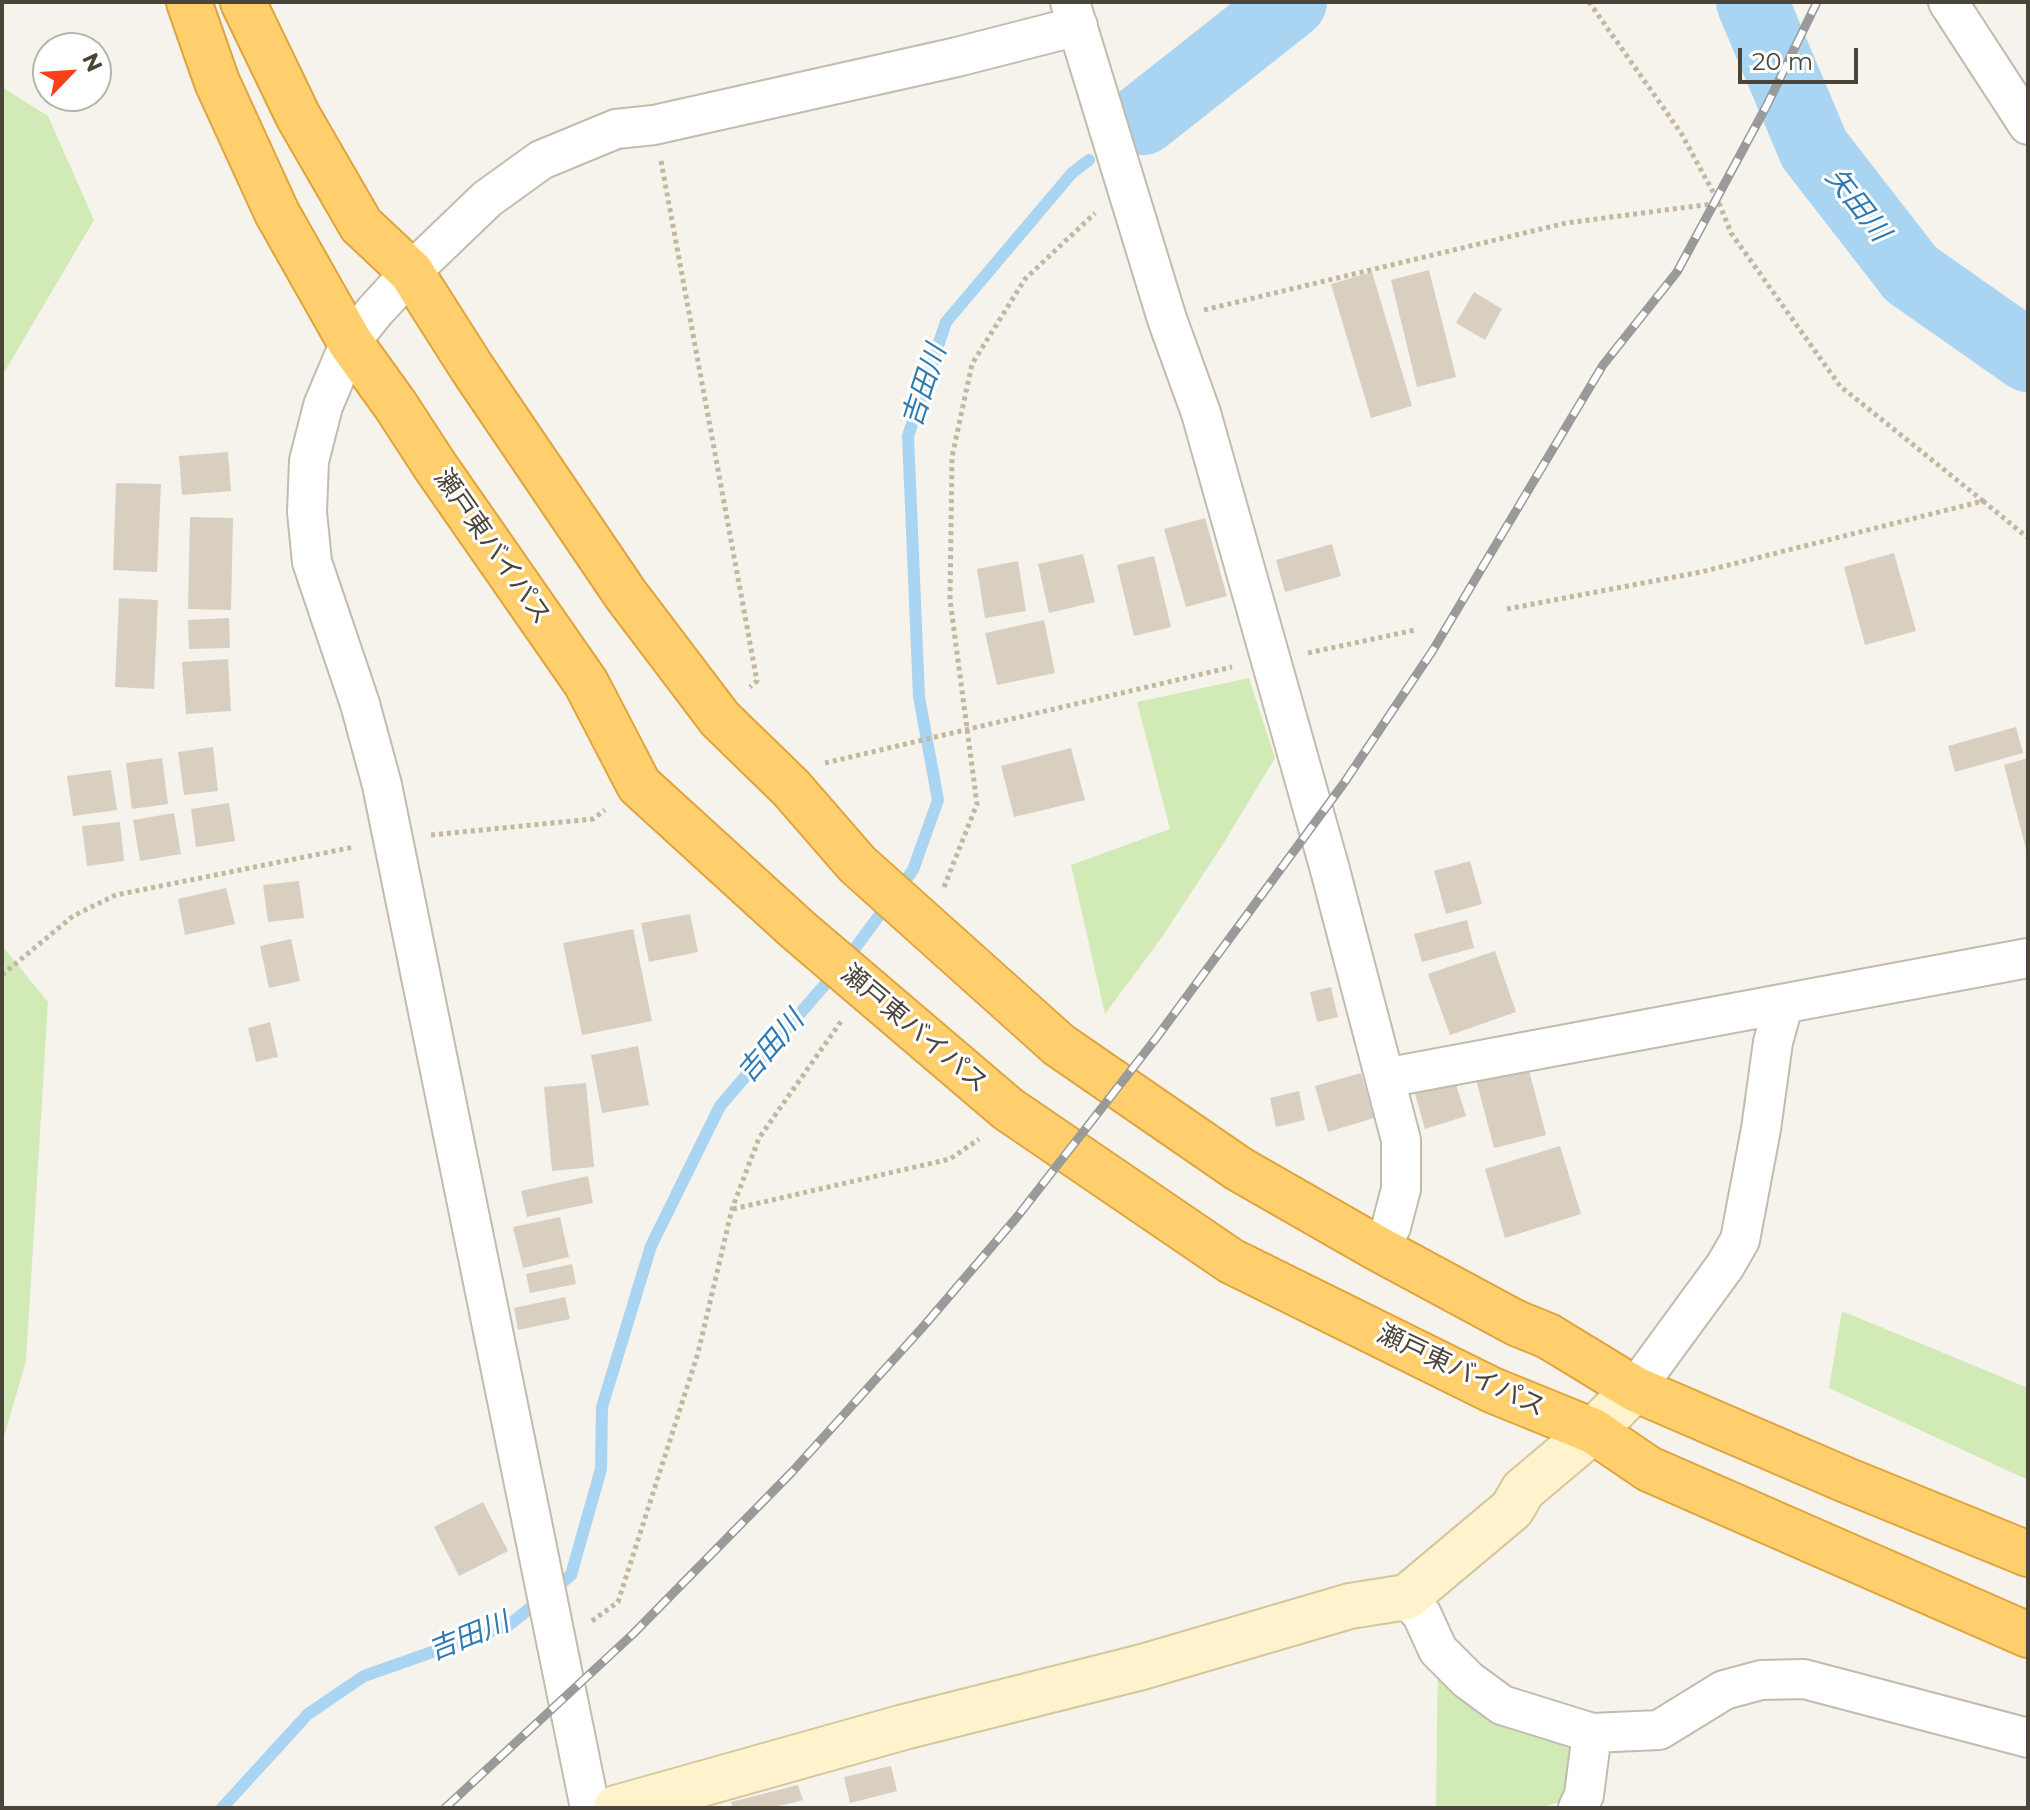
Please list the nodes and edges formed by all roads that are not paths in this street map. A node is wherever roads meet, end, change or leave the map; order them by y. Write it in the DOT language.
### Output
graph roads {
  1 [pos="189,2"];
  2 [pos="243,2"];
  3 [pos="1948,2"];
  4 [pos="1074,14"];
  5 [pos="2028,125"];
  6 [pos="411,272"];
  7 [pos="350,342"];
  8 [pos="2028,958"];
  9 [pos="1783,1006"];
  10 [pos="1385,1078"];
  11 [pos="1377,1248"];
  12 [pos="1635,1389"];
  13 [pos="1593,1431"];
  14 [pos="2028,1554"];
  15 [pos="1407,1597"];
  16 [pos="2028,1635"];
  17 [pos="1592,1733"];
  18 [pos="2028,1738"];
  19 [pos="590,1808"];
  20 [pos="616,1808"];
  21 [pos="1578,1808"];
  1 -- 7 [label="highway, 瀬戸東バイパス"];
  2 -- 6 [label="highway"];
  3 -- 5 [label="street"];
  4 -- 6 [label="street"];
  4 -- 10 [label="street"];
  6 -- 7 [label="street"];
  6 -- 11 [label="highway"];
  7 -- 13 [label="highway, 瀬戸東バイパス"];
  7 -- 19 [label="street"];
  8 -- 9 [label="street"];
  9 -- 10 [label="street"];
  9 -- 12 [label="street"];
  10 -- 11 [label="street"];
  11 -- 12 [label="highway"];
  12 -- 13 [label="street"];
  12 -- 14 [label="highway"];
  13 -- 15 [label="street"];
  13 -- 16 [label="highway, 瀬戸東バイパス"];
  15 -- 17 [label="street"];
  15 -- 20 [label="street"];
  17 -- 18 [label="street"];
  17 -- 21 [label="street"];
}
